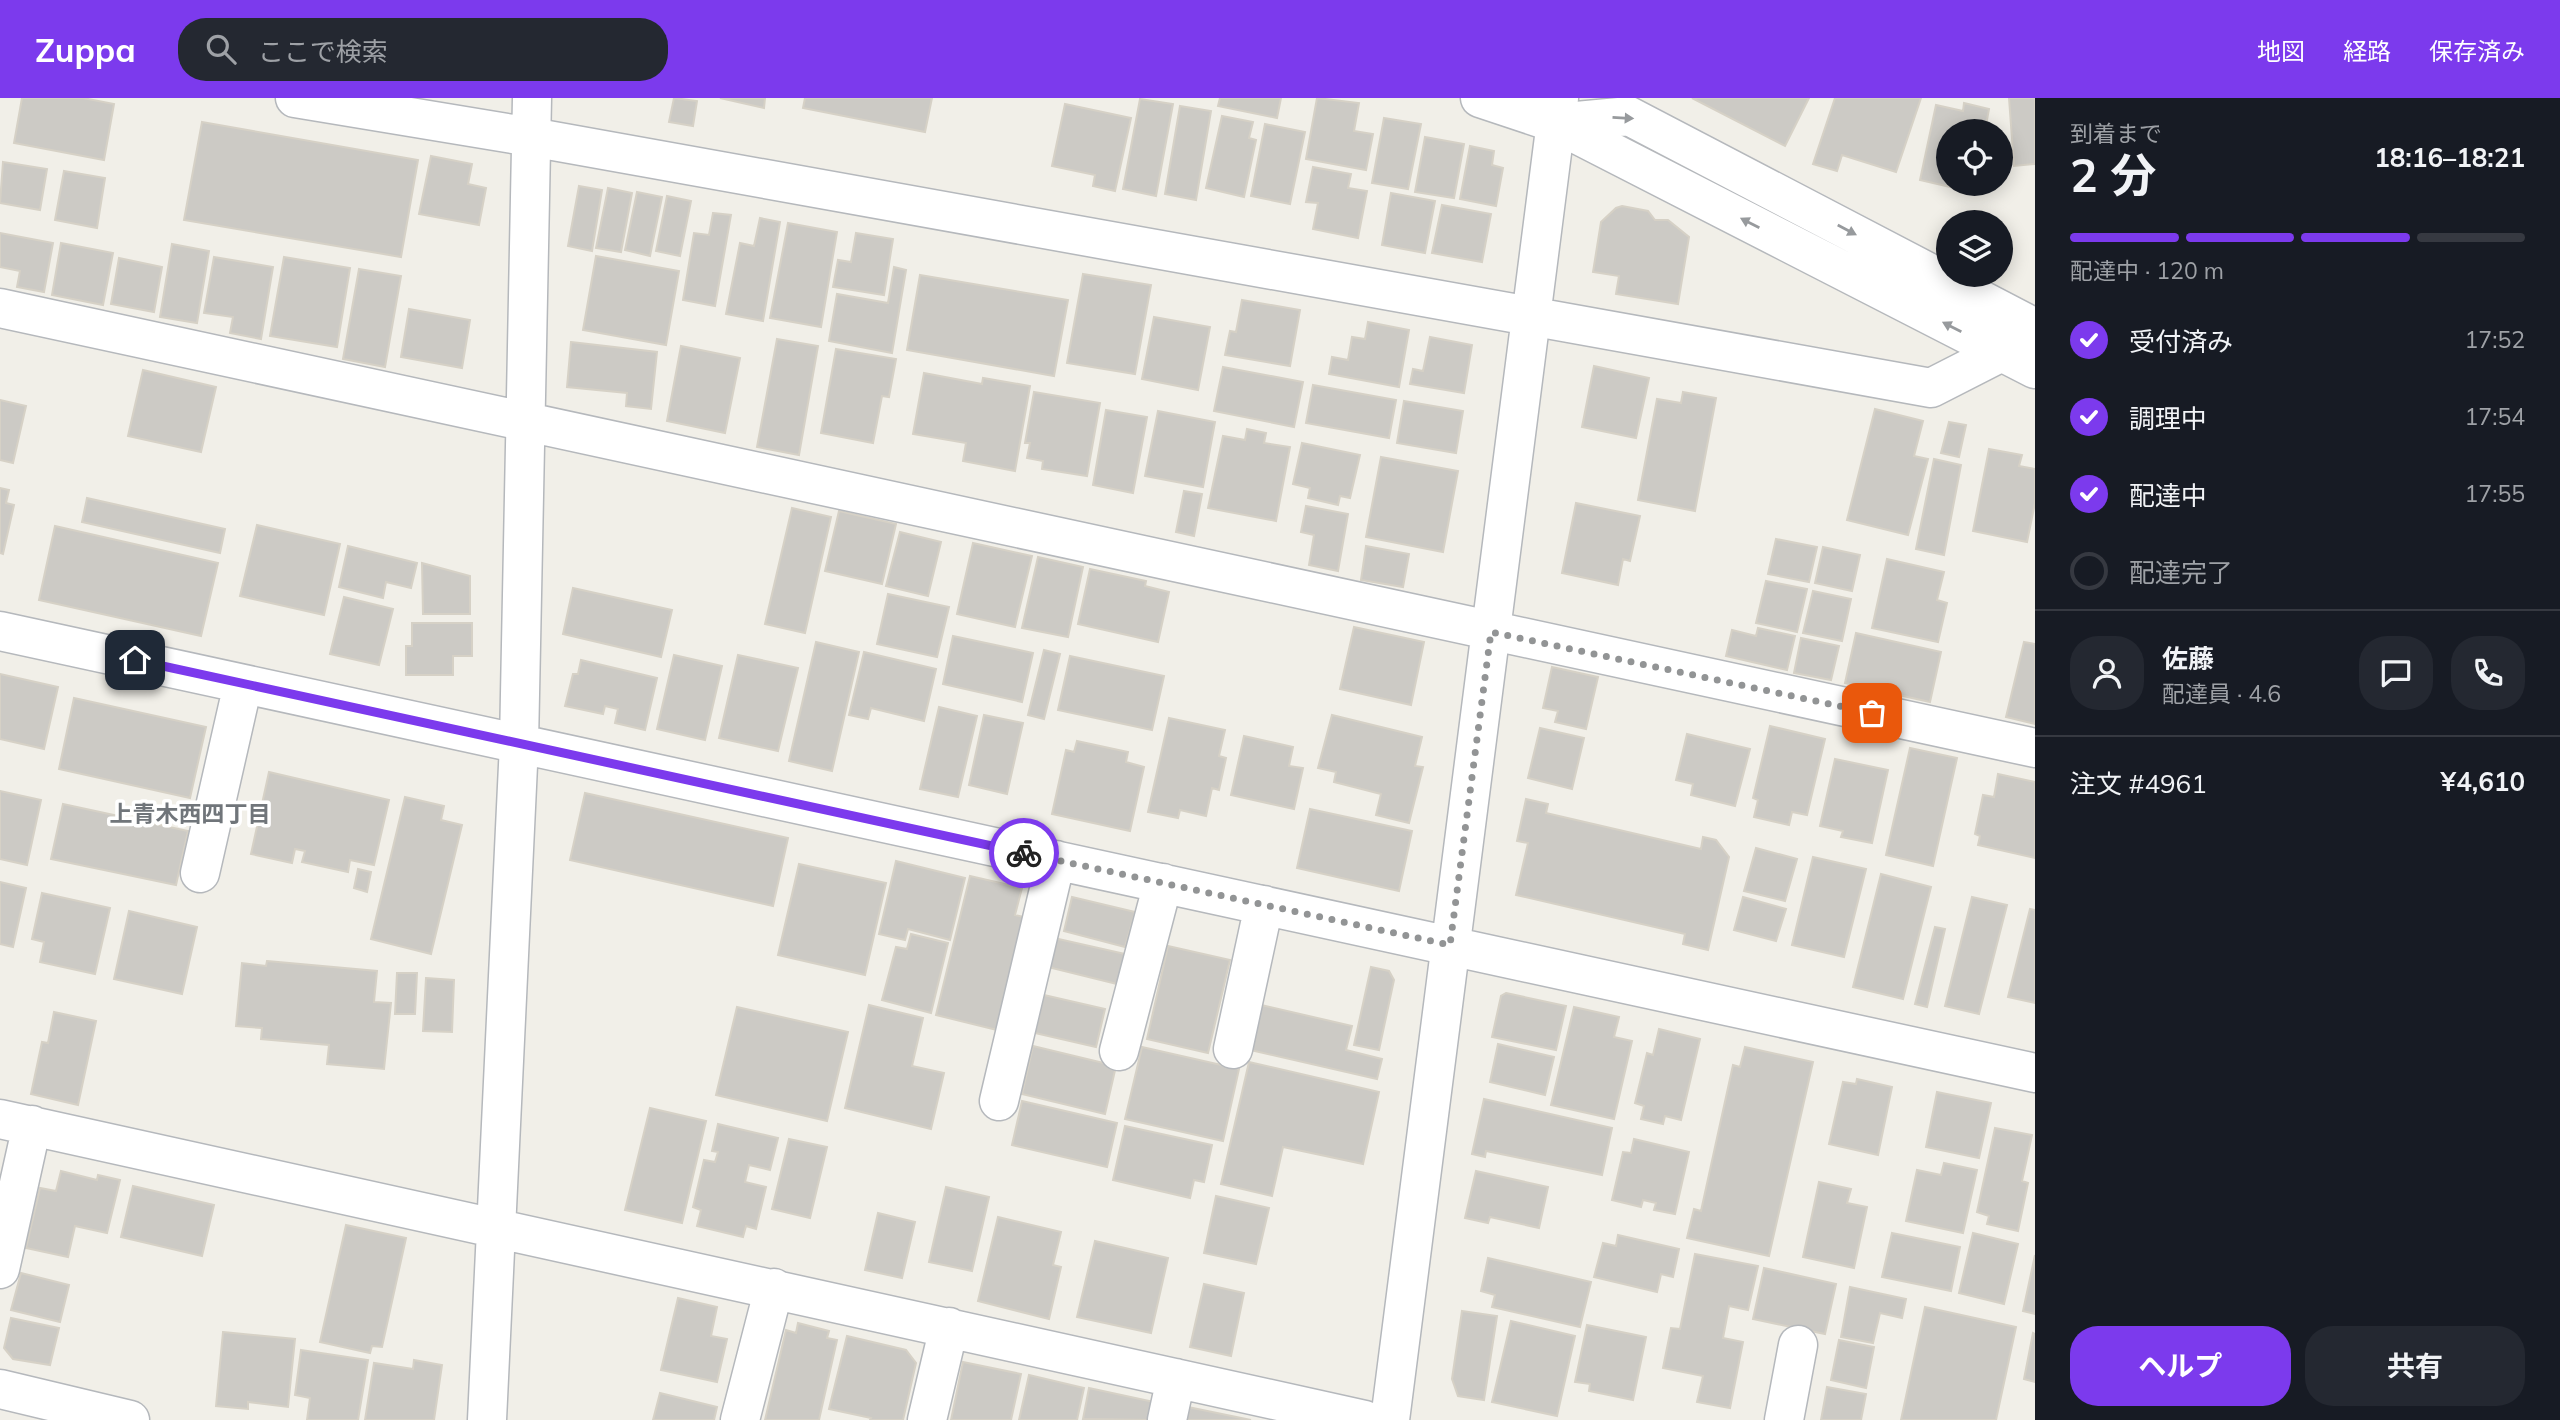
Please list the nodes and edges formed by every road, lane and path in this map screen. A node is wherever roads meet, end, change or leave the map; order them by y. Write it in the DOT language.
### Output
graph roads {
  1 [pos="296,98"];
  2 [pos="532,98"];
  3 [pos="1480,98"];
  4 [pos="1557,111"];
  5 [pos="531,136"];
  6 [pos="0,308"];
  7 [pos="1533,317"];
  8 [pos="2035,328"];
  9 [pos="2035,335"];
  10 [pos="2001,352"];
  11 [pos="2035,369"];
  12 [pos="524,420"];
  13 [pos="0,631"];
  14 [pos="1491,632"];
  15 [pos="243,684"];
  16 [pos="519,744"];
  17 [pos="2035,748"];
  18 [pos="1056,860"];
  19 [pos="200,873"];
  20 [pos="1163,883"];
  21 [pos="1264,905"];
  22 [pos="1450,945"];
  23 [pos="1233,1049"];
  24 [pos="1119,1051"];
  25 [pos="2035,1073"];
  26 [pos="999,1101"];
  27 [pos="16,1122"];
  28 [pos="496,1230"];
  29 [pos="0,1269"];
  30 [pos="774,1288"];
  31 [pos="948,1327"];
  32 [pos="1798,1345"];
  33 [pos="1176,1378"];
  34 [pos="0,1390"];
  35 [pos="130,1420"];
  36 [pos="487,1420"];
  37 [pos="740,1420"];
  38 [pos="927,1420"];
  39 [pos="1167,1420"];
  40 [pos="1365,1420"];
  41 [pos="1390,1420"];
  42 [pos="1784,1420"];
  1 -- 5 [label="street"];
  2 -- 5 [label="street"];
  3 -- 4 [label="street"];
  4 -- 7 [label="street"];
  4 -- 8 [label="street, one-way"];
  10 -- 4 [label="street, one-way"];
  5 -- 7 [label="street"];
  5 -- 12 [label="street"];
  6 -- 12 [label="street"];
  7 -- 10 [label="street"];
  7 -- 14 [label="street"];
  9 -- 10 [label="street"];
  10 -- 11 [label="street"];
  12 -- 14 [label="street"];
  12 -- 16 [label="street"];
  13 -- 15 [label="street"];
  14 -- 17 [label="street"];
  14 -- 22 [label="street"];
  15 -- 16 [label="street"];
  15 -- 19 [label="street"];
  16 -- 18 [label="street"];
  16 -- 28 [label="street"];
  18 -- 20 [label="street"];
  18 -- 26 [label="street"];
  20 -- 21 [label="street"];
  20 -- 24 [label="street"];
  21 -- 22 [label="street"];
  21 -- 23 [label="street"];
  22 -- 25 [label="street"];
  22 -- 41 [label="street"];
  27 -- 28 [label="street"];
  27 -- 29 [label="street"];
  28 -- 30 [label="street"];
  28 -- 36 [label="street"];
  30 -- 31 [label="street"];
  30 -- 37 [label="street"];
  31 -- 33 [label="street"];
  31 -- 38 [label="street"];
  32 -- 42 [label="street"];
  33 -- 39 [label="street"];
  33 -- 40 [label="street"];
  34 -- 35 [label="street"];
}
